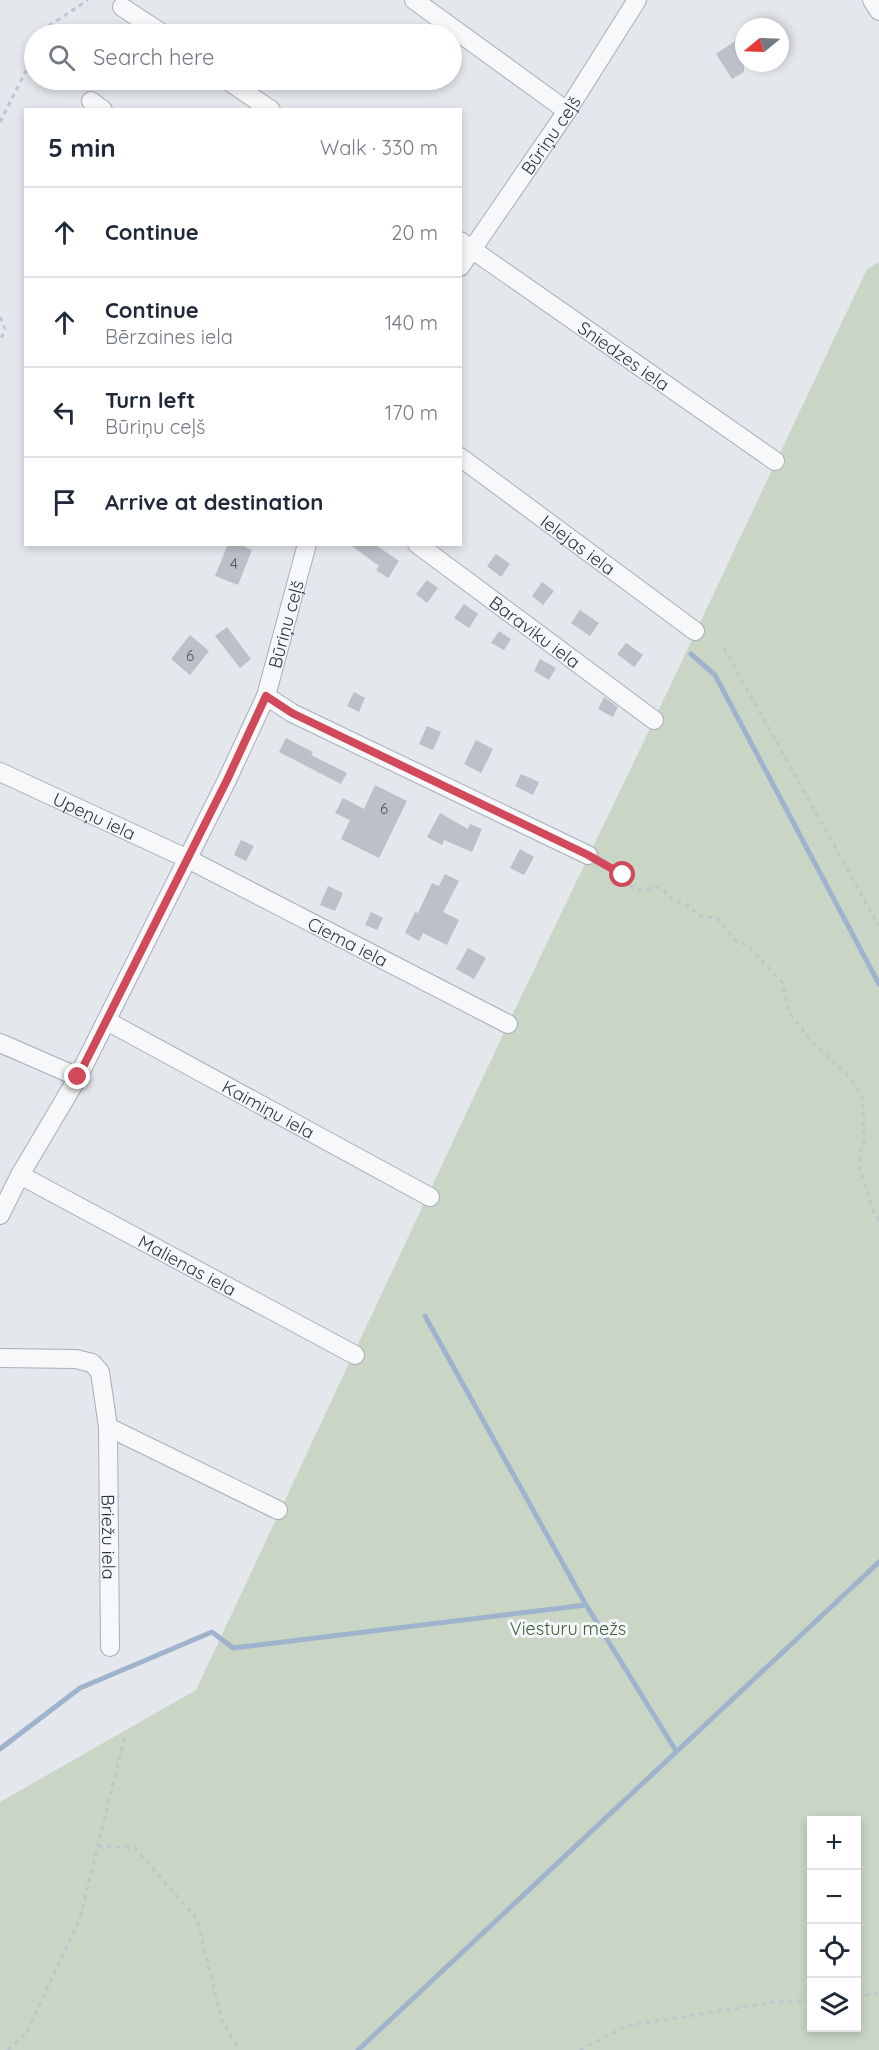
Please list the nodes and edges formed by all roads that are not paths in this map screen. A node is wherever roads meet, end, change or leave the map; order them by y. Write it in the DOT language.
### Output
graph roads {
  1 [pos="414,0"];
  2 [pos="637,0"];
  3 [pos="872,0"];
  4 [pos="122,7"];
  5 [pos="879,11"];
  6 [pos="148,24"];
  7 [pos="447,24"];
  8 [pos="462,35"];
  9 [pos="242,90"];
  10 [pos="268,108"];
  11 [pos="567,111"];
  12 [pos="467,245"];
  13 [pos="462,261"];
  14 [pos="462,458"];
  15 [pos="776,461"];
  16 [pos="306,546"];
  17 [pos="420,546"];
  18 [pos="695,631"];
  19 [pos="266,696"];
  20 [pos="654,720"];
  21 [pos="0,772"];
  22 [pos="588,855"];
  23 [pos="188,859"];
  24 [pos="107,1021"];
  25 [pos="508,1024"];
  26 [pos="0,1042"];
  27 [pos="78,1077"];
  28 [pos="20,1175"];
  29 [pos="430,1197"];
  30 [pos="0,1215"];
  31 [pos="355,1355"];
  32 [pos="0,1358"];
  33 [pos="108,1427"];
  34 [pos="278,1510"];
  35 [pos="110,1647"];
  1 -- 7 [label="street"];
  2 -- 11 [label="street, Būriņu ceļš"];
  3 -- 5 [label="street"];
  4 -- 6 [label="street"];
  8 -- 11 [label="street"];
  9 -- 10 [label="street"];
  11 -- 12 [label="street, Būriņu ceļš"];
  12 -- 13 [label="street, Būriņu ceļš"];
  12 -- 15 [label="street, Sniedzes iela"];
  14 -- 18 [label="street, Ielejas iela"];
  16 -- 19 [label="street, Būriņu ceļš"];
  17 -- 20 [label="street, Baraviku iela"];
  19 -- 22 [label="street"];
  19 -- 23 [label="street, Būriņu ceļš"];
  21 -- 23 [label="street, Upeņu iela"];
  23 -- 24 [label="street, Būriņu ceļš"];
  23 -- 25 [label="street, Ciema iela"];
  24 -- 27 [label="street, Būriņu ceļš"];
  24 -- 29 [label="street, Kaimiņu iela"];
  26 -- 27 [label="street"];
  27 -- 28 [label="street, Būriņu ceļš"];
  28 -- 30 [label="street, Būriņu ceļš"];
  28 -- 31 [label="street, Malienas iela"];
  32 -- 33 [label="street, Briežu iela"];
  33 -- 34 [label="street"];
  33 -- 35 [label="street, Briežu iela"];
}
